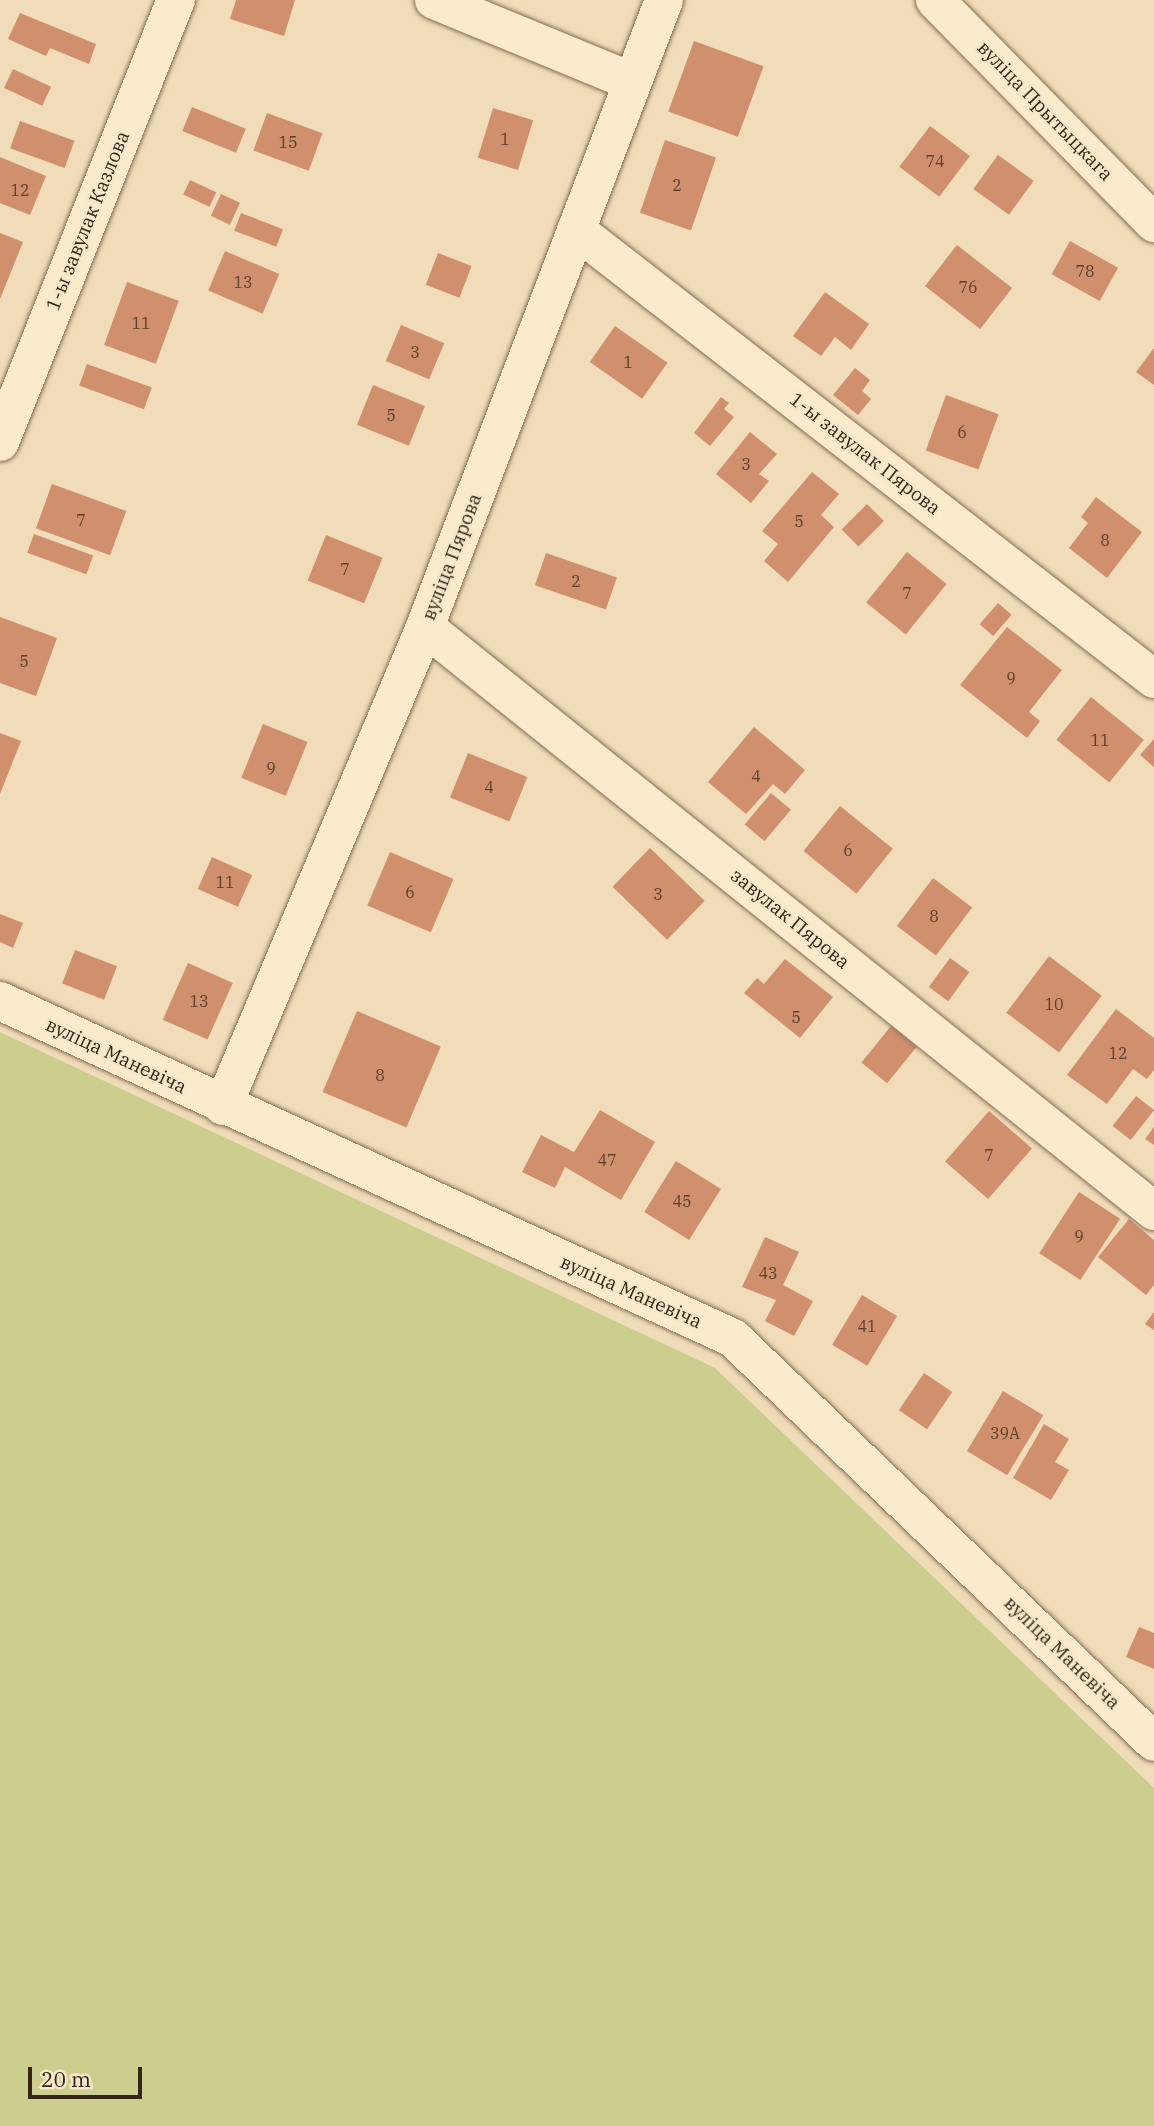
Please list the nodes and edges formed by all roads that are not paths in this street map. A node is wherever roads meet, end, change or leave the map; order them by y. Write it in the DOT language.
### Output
graph roads {
  1 [pos="176,0"];
  2 [pos="434,0"];
  3 [pos="664,0"];
  4 [pos="935,0"];
  5 [pos="631,81"];
  6 [pos="1154,223"];
  7 [pos="576,230"];
  8 [pos="0,442"];
  9 [pos="425,627"];
  10 [pos="1154,679"];
  11 [pos="0,1001"];
  12 [pos="223,1106"];
  13 [pos="1154,1211"];
  14 [pos="1154,1742"];
  1 -- 8 [label="street, 1-ы завулак Казлова"];
  2 -- 5 [label="street"];
  3 -- 5 [label="street, вуліца Пярова"];
  4 -- 6 [label="street, вуліца Прытыцкага"];
  5 -- 7 [label="street, вуліца Пярова"];
  7 -- 9 [label="street, вуліца Пярова"];
  7 -- 10 [label="street, 1-ы завулак Пярова"];
  9 -- 12 [label="street, вуліца Пярова"];
  9 -- 13 [label="street, завулак Пярова"];
  11 -- 12 [label="street, вуліца Маневіча"];
  12 -- 14 [label="street, вуліца Маневіча"];
}
